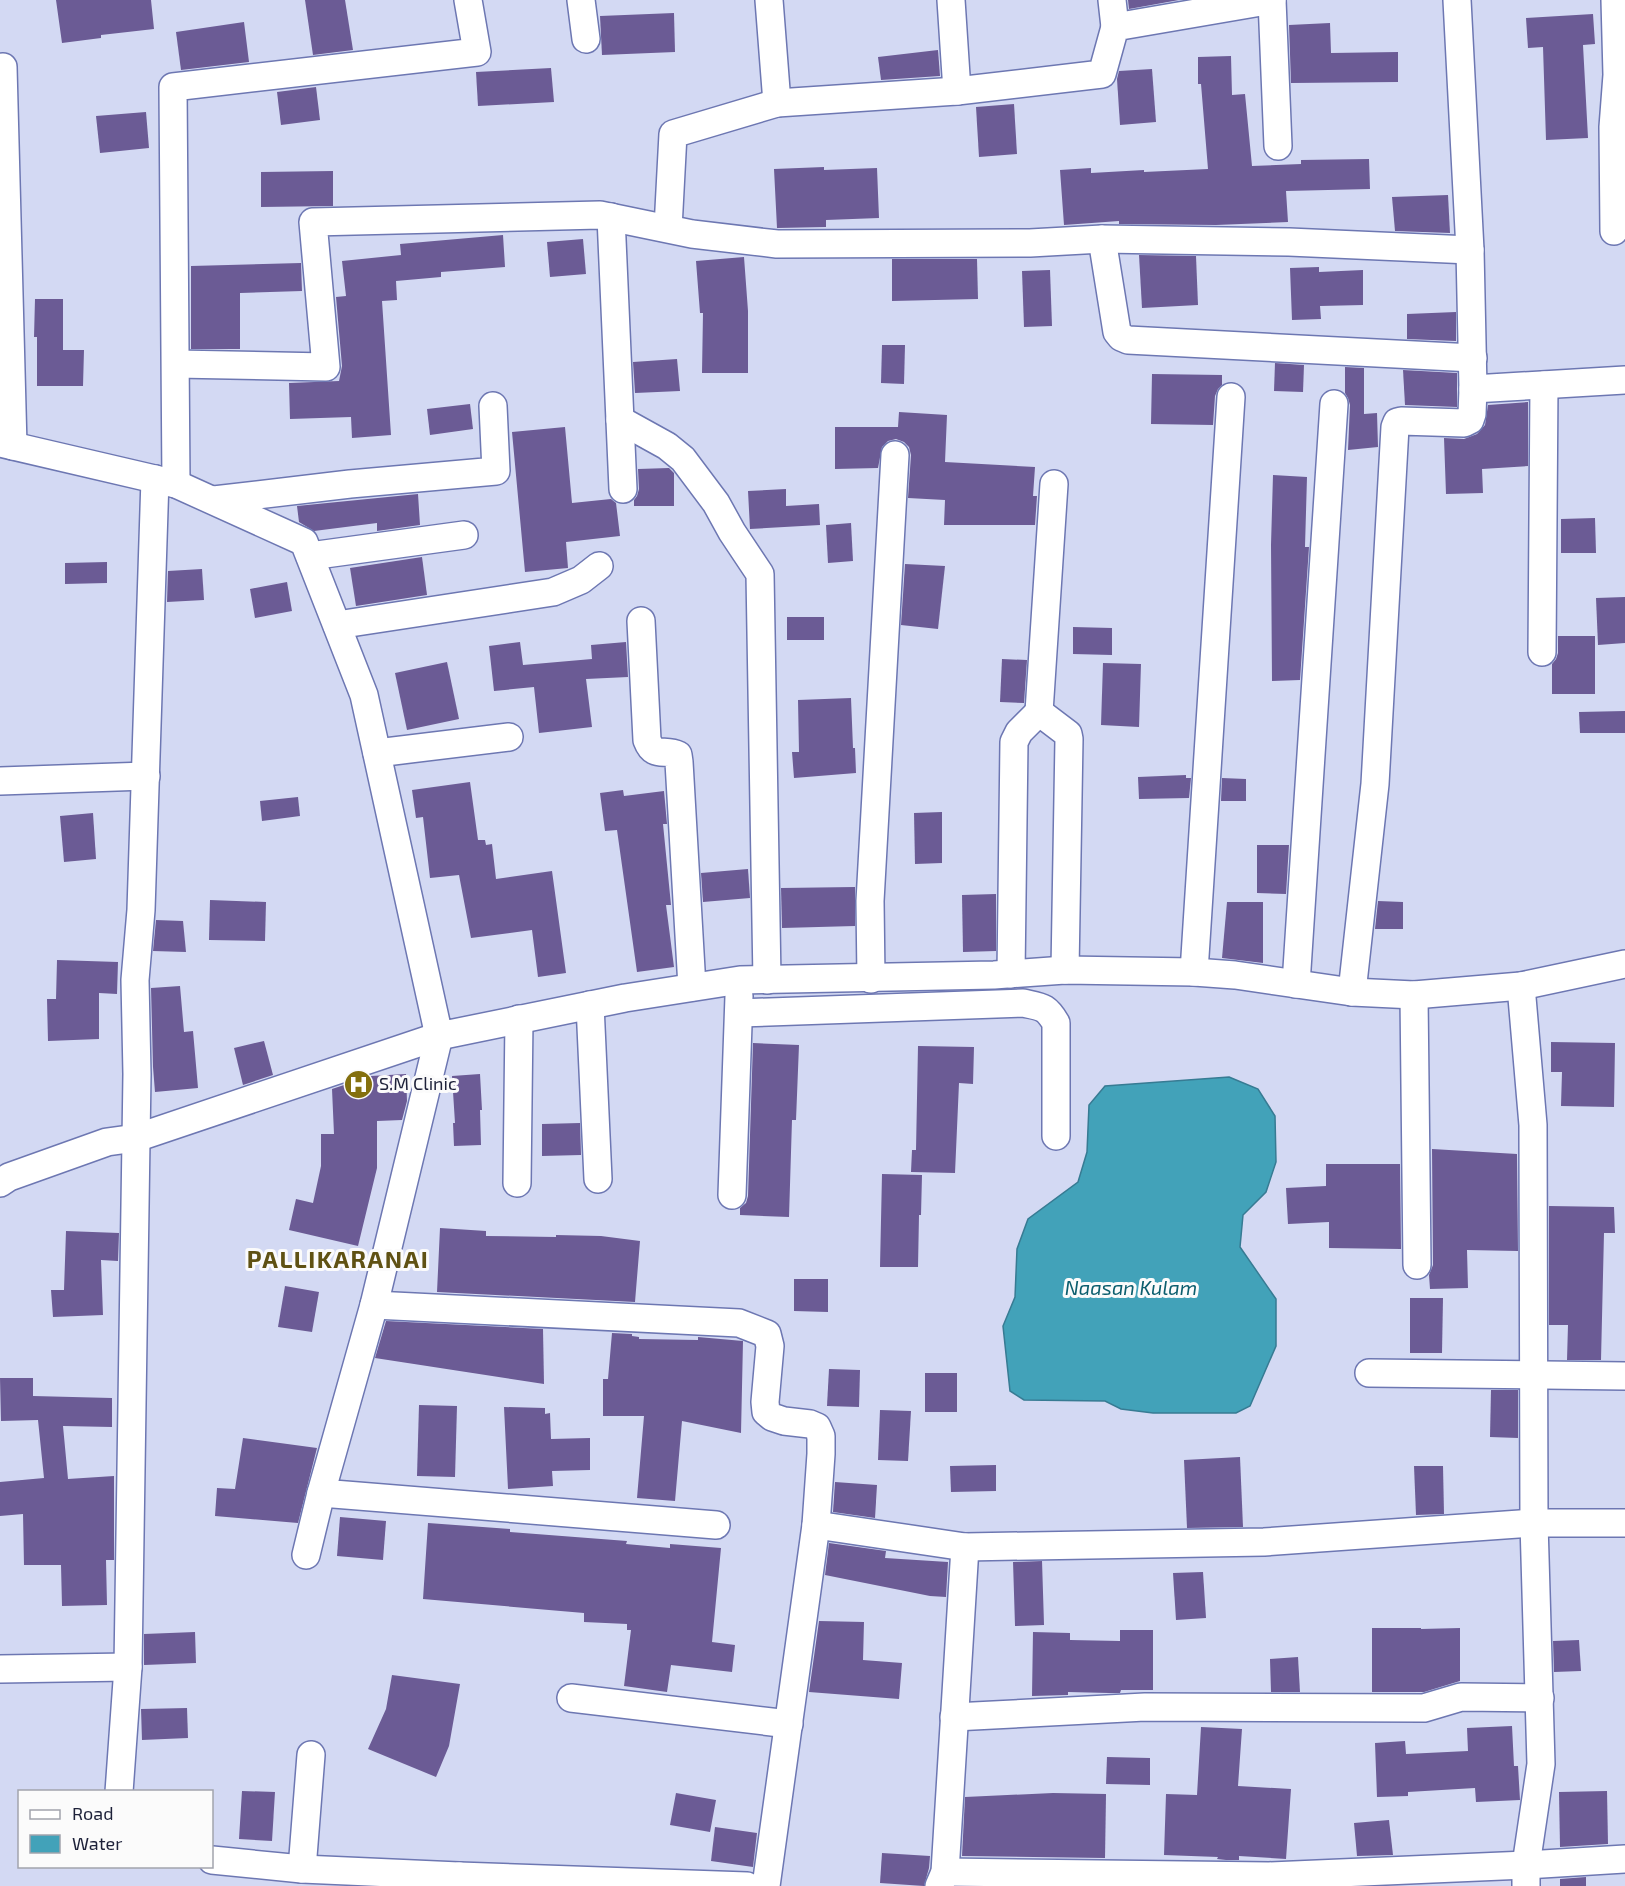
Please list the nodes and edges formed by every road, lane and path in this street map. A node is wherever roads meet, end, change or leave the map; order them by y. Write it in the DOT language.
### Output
graph roads {
  1 [pos="468,0"];
  2 [pos="581,0"];
  3 [pos="769,0"];
  4 [pos="951,0"];
  5 [pos="1112,0"];
  6 [pos="1272,0"];
  7 [pos="1457,0"];
  8 [pos="1615,0"];
  9 [pos="1115,27"];
  10 [pos="585,39"];
  11 [pos="3,67"];
  12 [pos="957,92"];
  13 [pos="777,103"];
  14 [pos="1278,146"];
  15 [pos="611,217"];
  16 [pos="669,228"];
  17 [pos="1614,231"];
  18 [pos="1102,239"];
  19 [pos="1470,250"];
  20 [pos="1473,358"];
  21 [pos="176,364"];
  22 [pos="1625,380"];
  23 [pos="1544,385"];
  24 [pos="1473,389"];
  25 [pos="1231,397"];
  26 [pos="1334,404"];
  27 [pos="494,406"];
  28 [pos="620,420"];
  29 [pos="7,444"];
  30 [pos="895,455"];
  31 [pos="166,482"];
  32 [pos="1054,484"];
  33 [pos="623,489"];
  34 [pos="213,500"];
  35 [pos="464,535"];
  36 [pos="310,556"];
  37 [pos="599,566"];
  38 [pos="641,621"];
  39 [pos="337,625"];
  40 [pos="1542,652"];
  41 [pos="1039,712"];
  42 [pos="509,737"];
  43 [pos="377,753"];
  44 [pos="146,776"];
  45 [pos="0,781"];
  46 [pos="1625,964"];
  47 [pos="1065,970"];
  48 [pos="1194,972"];
  49 [pos="1011,974"];
  50 [pos="871,979"];
  51 [pos="740,980"];
  52 [pos="767,980"];
  53 [pos="1296,984"];
  54 [pos="1521,986"];
  55 [pos="692,987"];
  56 [pos="1352,992"];
  57 [pos="1414,995"];
  58 [pos="590,1005"];
  59 [pos="739,1013"];
  60 [pos="519,1019"];
  61 [pos="439,1036"];
  62 [pos="1056,1136"];
  63 [pos="136,1138"];
  64 [pos="598,1179"];
  65 [pos="0,1183"];
  66 [pos="517,1183"];
  67 [pos="732,1195"];
  68 [pos="1417,1265"];
  69 [pos="374,1305"];
  70 [pos="1369,1373"];
  71 [pos="1534,1375"];
  72 [pos="1625,1376"];
  73 [pos="321,1493"];
  74 [pos="1534,1523"];
  75 [pos="1625,1523"];
  76 [pos="716,1525"];
  77 [pos="816,1525"];
  78 [pos="965,1547"];
  79 [pos="306,1555"];
  80 [pos="128,1667"];
  81 [pos="0,1669"];
  82 [pos="571,1698"];
  83 [pos="1540,1698"];
  84 [pos="954,1717"];
  85 [pos="789,1724"];
  86 [pos="311,1755"];
  87 [pos="119,1790"];
  88 [pos="1625,1859"];
  89 [pos="213,1860"];
  90 [pos="302,1869"];
  91 [pos="1526,1876"];
  92 [pos="942,1879"];
  93 [pos="459,1881"];
  94 [pos="747,1886"];
  95 [pos="766,1886"];
  1 -- 21 [label="street"];
  2 -- 10 [label="street"];
  3 -- 13 [label="street"];
  4 -- 12 [label="street"];
  5 -- 9 [label="street"];
  6 -- 9 [label="street"];
  6 -- 14 [label="street"];
  7 -- 19 [label="street"];
  8 -- 17 [label="street"];
  9 -- 12 [label="street"];
  11 -- 29 [label="street"];
  12 -- 13 [label="street"];
  13 -- 16 [label="street"];
  15 -- 16 [label="street"];
  15 -- 21 [label="street"];
  15 -- 28 [label="street"];
  16 -- 18 [label="street"];
  18 -- 19 [label="street"];
  18 -- 20 [label="street"];
  19 -- 20 [label="street"];
  20 -- 24 [label="street"];
  21 -- 31 [label="street"];
  22 -- 23 [label="street"];
  23 -- 24 [label="street"];
  23 -- 40 [label="street"];
  24 -- 56 [label="street"];
  25 -- 48 [label="street"];
  26 -- 53 [label="street"];
  27 -- 34 [label="street"];
  28 -- 33 [label="street"];
  28 -- 52 [label="street"];
  29 -- 31 [label="street"];
  30 -- 50 [label="street"];
  31 -- 34 [label="street"];
  31 -- 44 [label="street"];
  32 -- 41 [label="street"];
  34 -- 36 [label="street"];
  35 -- 36 [label="street"];
  36 -- 39 [label="street"];
  37 -- 39 [label="street"];
  38 -- 55 [label="street"];
  39 -- 43 [label="street"];
  41 -- 47 [label="street"];
  41 -- 49 [label="street"];
  42 -- 43 [label="street"];
  43 -- 61 [label="street"];
  44 -- 45 [label="street"];
  44 -- 63 [label="street"];
  46 -- 54 [label="street"];
  47 -- 48 [label="street"];
  47 -- 49 [label="street"];
  48 -- 53 [label="street"];
  49 -- 50 [label="street"];
  50 -- 52 [label="street"];
  51 -- 52 [label="street"];
  51 -- 55 [label="street"];
  51 -- 59 [label="street"];
  53 -- 56 [label="street"];
  54 -- 57 [label="street"];
  54 -- 71 [label="street"];
  55 -- 58 [label="street"];
  56 -- 57 [label="street"];
  57 -- 68 [label="street"];
  58 -- 60 [label="street"];
  58 -- 64 [label="street"];
  59 -- 62 [label="street"];
  59 -- 67 [label="street"];
  60 -- 61 [label="street"];
  60 -- 66 [label="street"];
  61 -- 63 [label="street"];
  61 -- 69 [label="street"];
  63 -- 65 [label="street"];
  63 -- 80 [label="street"];
  69 -- 73 [label="street"];
  69 -- 77 [label="street"];
  70 -- 71 [label="street"];
  71 -- 72 [label="street"];
  71 -- 74 [label="street"];
  73 -- 76 [label="street"];
  73 -- 79 [label="street"];
  74 -- 75 [label="street"];
  74 -- 78 [label="street"];
  74 -- 83 [label="street"];
  77 -- 78 [label="street"];
  77 -- 85 [label="street"];
  78 -- 84 [label="street"];
  80 -- 81 [label="street"];
  80 -- 87 [label="street"];
  82 -- 85 [label="street"];
  83 -- 84 [label="street"];
  83 -- 91 [label="street"];
  84 -- 92 [label="street"];
  85 -- 95 [label="street"];
  86 -- 90 [label="street"];
  88 -- 91 [label="street"];
  89 -- 90 [label="street"];
  90 -- 93 [label="street"];
  91 -- 92 [label="street"];
  93 -- 94 [label="street"];
}
